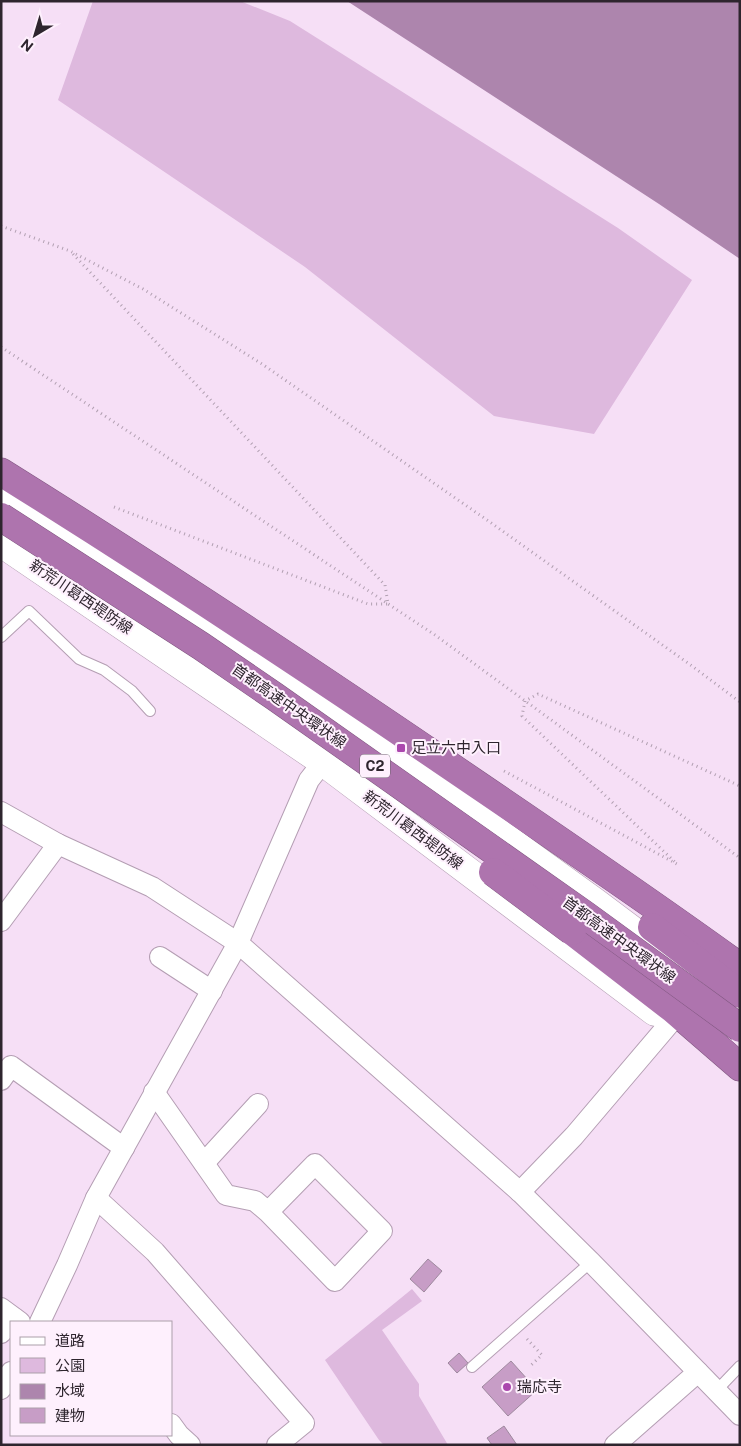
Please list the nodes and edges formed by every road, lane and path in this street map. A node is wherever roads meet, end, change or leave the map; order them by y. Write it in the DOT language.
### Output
graph roads {
  1 [pos="1,226"];
  2 [pos="70,251"];
  3 [pos="1,347"];
  4 [pos="1,472"];
  5 [pos="1,496"];
  6 [pos="114,507"];
  7 [pos="1,517"];
  8 [pos="1,543"];
  9 [pos="388,604"];
  10 [pos="1,637"];
  11 [pos="201,646"];
  12 [pos="525,701"];
  13 [pos="740,702"];
  14 [pos="150,711"];
  15 [pos="375,714"];
  16 [pos="345,724"];
  17 [pos="323,762"];
  18 [pos="498,767"];
  19 [pos="740,786"];
  20 [pos="1,812"];
  21 [pos="58,844"];
  22 [pos="740,858"];
  23 [pos="1,921"];
  24 [pos="238,943"];
  25 [pos="160,956"];
  26 [pos="740,967"];
  27 [pos="212,991"];
  28 [pos="740,994"];
  29 [pos="740,1011"];
  30 [pos="670,1023"];
  31 [pos="740,1028"];
  32 [pos="740,1067"];
  33 [pos="1,1080"];
  34 [pos="740,1080"];
  35 [pos="154,1092"];
  36 [pos="258,1104"];
  37 [pos="124,1148"];
  38 [pos="204,1163"];
  39 [pos="520,1192"];
  40 [pos="96,1198"];
  41 [pos="268,1212"];
  42 [pos="591,1262"];
  43 [pos="12,1316"];
  44 [pos="42,1321"];
  45 [pos="516,1328"];
  46 [pos="1,1333"];
  47 [pos="740,1366"];
  48 [pos="472,1367"];
  49 [pos="529,1367"];
  50 [pos="698,1372"];
  51 [pos="10,1374"];
  52 [pos="1,1389"];
  53 [pos="717,1390"];
  54 [pos="740,1415"];
  55 [pos="172,1425"];
  56 [pos="190,1445"];
  57 [pos="277,1445"];
  58 [pos="615,1445"];
  1 -- 2 [label="path"];
  2 -- 9 [label="path"];
  2 -- 13 [label="path"];
  3 -- 9 [label="path"];
  4 -- 15 [label="highway"];
  5 -- 16 [label="main road"];
  6 -- 9 [label="path"];
  7 -- 11 [label="highway, 首都高速中央環状線 / C2, bridge"];
  8 -- 17 [label="main road, 新荒川葛西堤防線"];
  9 -- 12 [label="path"];
  10 -- 14 [label="lane"];
  11 -- 31 [label="highway, 首都高速中央環状線 / C2, bridge"];
  11 -- 32 [label="highway, bridge"];
  12 -- 18 [label="path"];
  12 -- 19 [label="path"];
  12 -- 22 [label="path"];
  15 -- 26 [label="highway"];
  15 -- 28 [label="highway"];
  16 -- 17 [label="street"];
  16 -- 29 [label="main road"];
  17 -- 24 [label="street"];
  17 -- 30 [label="main road, 新荒川葛西堤防線"];
  20 -- 21 [label="street"];
  21 -- 23 [label="street"];
  21 -- 24 [label="street"];
  24 -- 27 [label="street"];
  24 -- 39 [label="street"];
  25 -- 27 [label="street"];
  27 -- 35 [label="street"];
  30 -- 34 [label="main road, 新荒川葛西堤防線"];
  30 -- 39 [label="street"];
  33 -- 37 [label="street"];
  35 -- 37 [label="street"];
  35 -- 38 [label="street"];
  36 -- 38 [label="street"];
  37 -- 40 [label="street"];
  38 -- 41 [label="street"];
  39 -- 42 [label="street"];
  40 -- 44 [label="street"];
  40 -- 57 [label="street"];
  41 -- 41 [label="street"];
  42 -- 45 [label="lane"];
  42 -- 50 [label="street"];
  43 -- 46 [label="street"];
  45 -- 48 [label="lane"];
  45 -- 49 [label="path"];
  47 -- 53 [label="lane"];
  50 -- 53 [label="street"];
  50 -- 58 [label="street"];
  51 -- 52 [label="street"];
  53 -- 54 [label="street"];
  55 -- 56 [label="street"];
}
